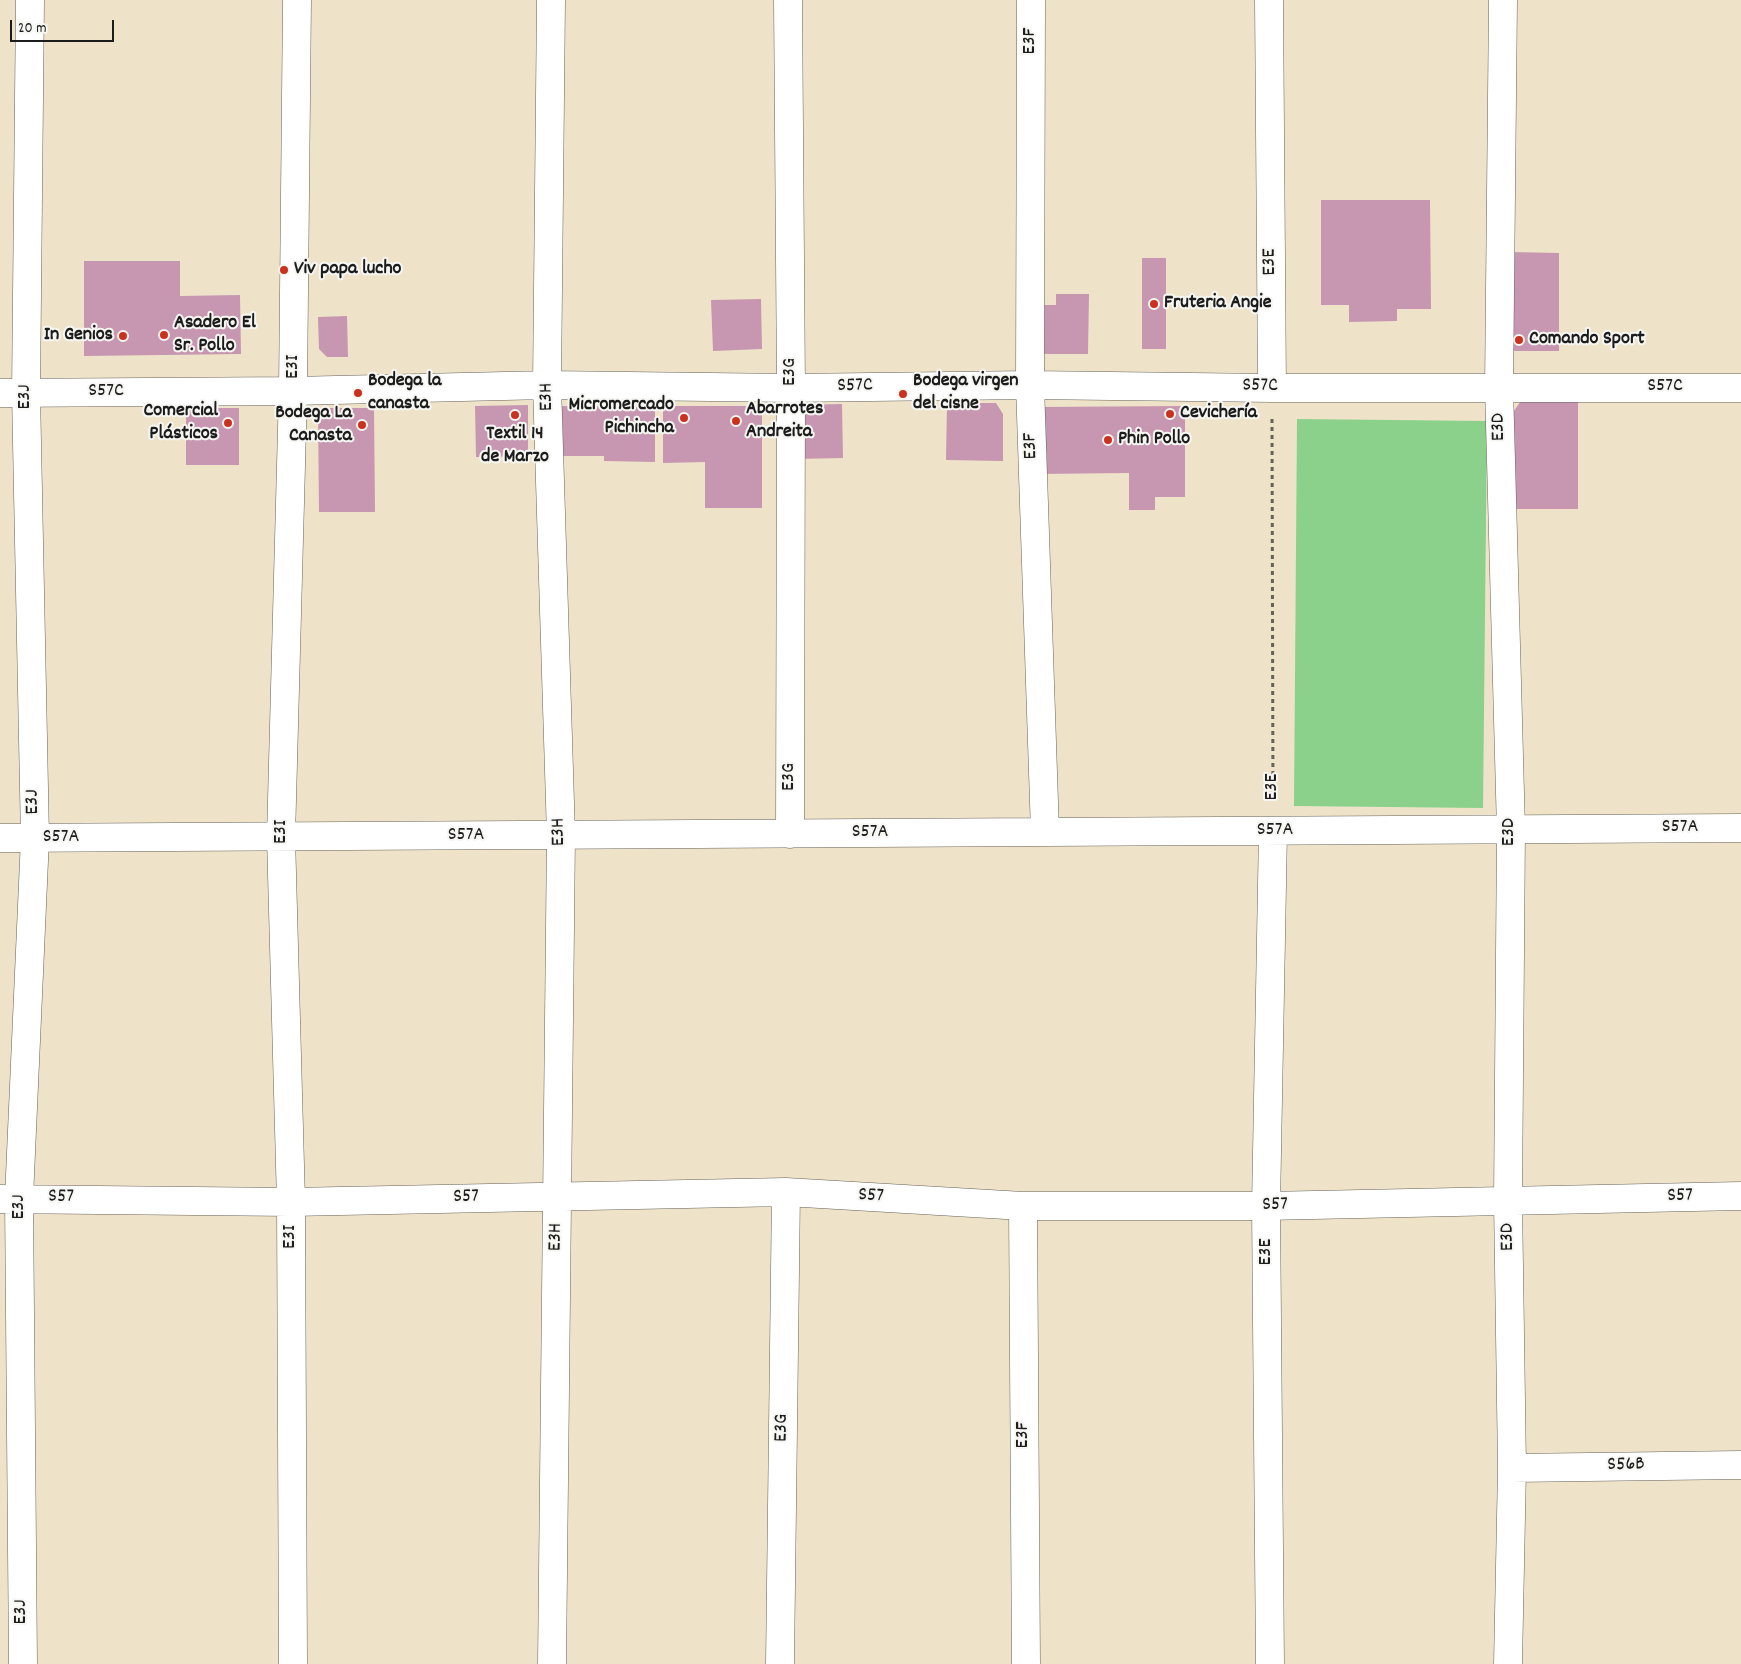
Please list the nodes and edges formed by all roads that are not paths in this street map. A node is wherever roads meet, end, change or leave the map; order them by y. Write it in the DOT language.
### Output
graph roads {
  1 [pos="30,0"];
  2 [pos="297,0"];
  3 [pos="552,0"];
  4 [pos="788,0"];
  5 [pos="1031,0"];
  6 [pos="1269,0"];
  7 [pos="1503,0"];
  8 [pos="1030,384"];
  9 [pos="547,385"];
  10 [pos="1499,387"];
  11 [pos="791,388"];
  12 [pos="1272,388"];
  13 [pos="1741,388"];
  14 [pos="293,391"];
  15 [pos="13,393"];
  16 [pos="1741,828"];
  17 [pos="1511,830"];
  18 [pos="1273,831"];
  19 [pos="1046,832"];
  20 [pos="790,834"];
  21 [pos="561,835"];
  22 [pos="282,837"];
  23 [pos="0,838"];
  24 [pos="35,838"];
  25 [pos="786,1192"];
  26 [pos="558,1196"];
  27 [pos="1741,1196"];
  28 [pos="10,1198"];
  29 [pos="1508,1200"];
  30 [pos="291,1202"];
  31 [pos="1023,1206"];
  32 [pos="1266,1206"];
  33 [pos="1741,1465"];
  34 [pos="1512,1468"];
  35 [pos="23,1664"];
  36 [pos="293,1664"];
  37 [pos="552,1664"];
  38 [pos="780,1664"];
  39 [pos="1026,1664"];
  40 [pos="1270,1664"];
  41 [pos="1508,1664"];
  1 -- 15 [label="street, E3J"];
  2 -- 14 [label="street, E3I"];
  3 -- 9 [label="street, E3H"];
  4 -- 11 [label="street, E3G"];
  5 -- 8 [label="street, E3F"];
  6 -- 12 [label="street, E3E"];
  7 -- 10 [label="street, E3D"];
  8 -- 11 [label="street, S57C"];
  8 -- 12 [label="street, S57C"];
  8 -- 19 [label="street, E3F"];
  9 -- 11 [label="street, S57C"];
  9 -- 14 [label="street, S57C"];
  9 -- 21 [label="street, E3H"];
  10 -- 12 [label="street, S57C"];
  10 -- 13 [label="street, S57C"];
  10 -- 17 [label="street, E3D"];
  11 -- 20 [label="street, E3G"];
  14 -- 15 [label="street, S57C"];
  14 -- 22 [label="street, E3I"];
  15 -- 24 [label="street, E3J"];
  16 -- 17 [label="street, S57A"];
  17 -- 18 [label="street, S57A"];
  17 -- 29 [label="street, E3D"];
  18 -- 19 [label="street, S57A"];
  18 -- 32 [label="street, E3E"];
  19 -- 20 [label="street, S57A"];
  20 -- 21 [label="street, S57A"];
  21 -- 22 [label="street, S57A"];
  21 -- 26 [label="street, E3H"];
  22 -- 24 [label="street, S57A"];
  22 -- 30 [label="street, E3I"];
  23 -- 24 [label="street, S57A"];
  24 -- 28 [label="street, E3J"];
  25 -- 26 [label="street, S57"];
  25 -- 31 [label="street, S57"];
  25 -- 38 [label="street, E3G"];
  26 -- 30 [label="street, S57"];
  26 -- 37 [label="street, E3H"];
  27 -- 29 [label="street, S57"];
  28 -- 30 [label="street, S57"];
  28 -- 35 [label="street, E3J"];
  29 -- 32 [label="street, S57"];
  29 -- 34 [label="street, E3D"];
  30 -- 36 [label="street, E3I"];
  31 -- 32 [label="street, S57"];
  31 -- 39 [label="street, E3F"];
  32 -- 40 [label="street, E3E"];
  33 -- 34 [label="street, S56B"];
  34 -- 41 [label="street, E3D"];
}
